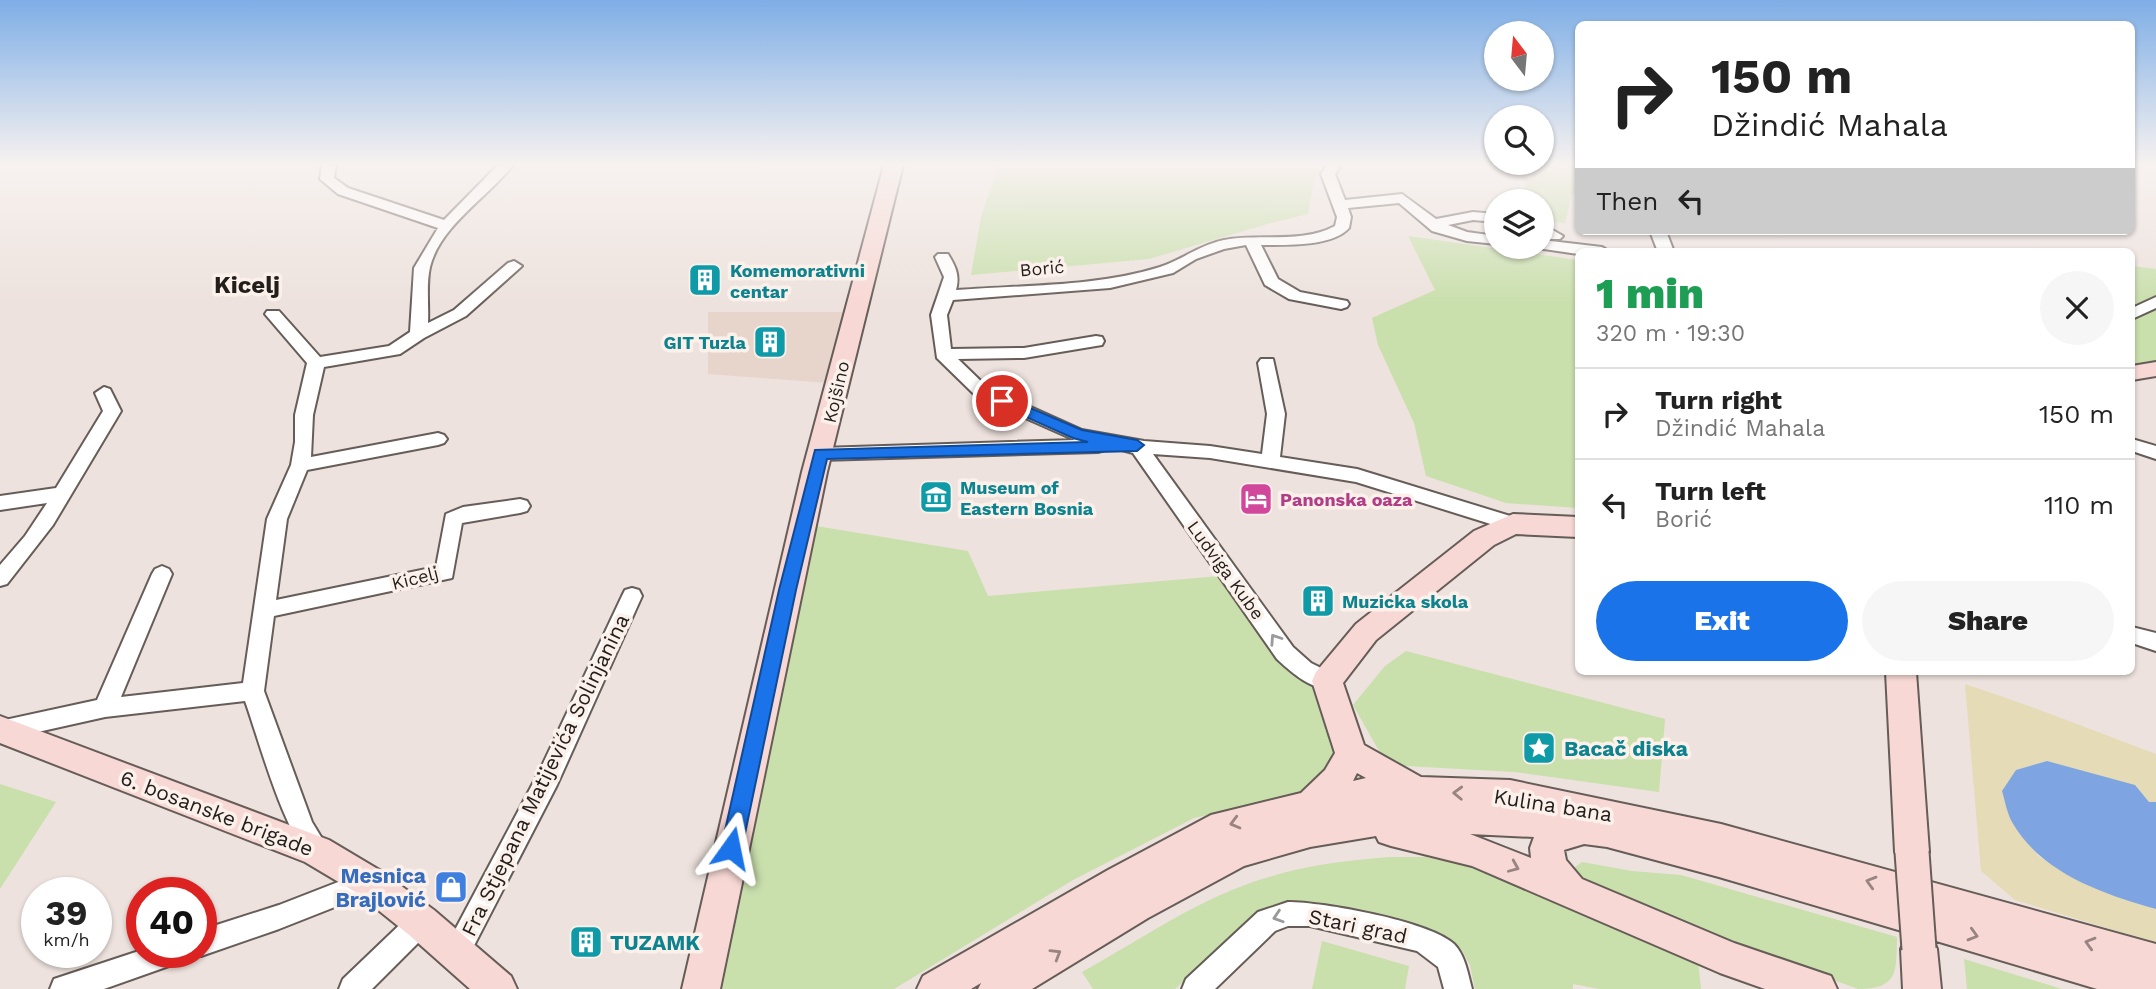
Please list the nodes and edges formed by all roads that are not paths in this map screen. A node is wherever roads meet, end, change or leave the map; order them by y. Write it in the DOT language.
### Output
graph roads {
  1 [pos="403,211"];
  2 [pos="461,211"];
  3 [pos="880,211"];
  4 [pos="1342,211"];
  5 [pos="1415,211"];
  6 [pos="1484,218"];
  7 [pos="447,226"];
  8 [pos="1437,228"];
  9 [pos="1484,239"];
  10 [pos="1251,240"];
  11 [pos="1554,246"];
  12 [pos="1575,249"];
  13 [pos="943,257"];
  14 [pos="514,266"];
  15 [pos="947,296"];
  16 [pos="2156,302"];
  17 [pos="1341,304"];
  18 [pos="2135,312"];
  19 [pos="273,314"];
  20 [pos="418,334"];
  21 [pos="1096,341"];
  22 [pos="943,354"];
  23 [pos="316,363"];
  24 [pos="1267,363"];
  25 [pos="2156,369"];
  26 [pos="2135,372"];
  27 [pos="104,393"];
  28 [pos="438,439"];
  29 [pos="1137,445"];
  30 [pos="2135,446"];
  31 [pos="2156,453"];
  32 [pos="821,454"];
  33 [pos="1270,462"];
  34 [pos="300,465"];
  35 [pos="60,494"];
  36 [pos="0,502"];
  37 [pos="520,506"];
  38 [pos="1513,524"];
  39 [pos="1575,527"];
  40 [pos="162,574"];
  41 [pos="0,578"];
  42 [pos="632,596"];
  43 [pos="265,610"];
  44 [pos="2135,636"];
  45 [pos="2156,642"];
  46 [pos="1901,675"];
  47 [pos="1327,681"];
  48 [pos="253,691"];
  49 [pos="104,708"];
  50 [pos="1,729"];
  51 [pos="1351,754"];
  52 [pos="1417,790"];
  53 [pos="1312,804"];
  54 [pos="1354,824"];
  55 [pos="1607,832"];
  56 [pos="317,851"];
  57 [pos="369,881"];
  58 [pos="1570,891"];
  59 [pos="421,922"];
  60 [pos="217,938"];
  61 [pos="456,954"];
  62 [pos="2156,962"];
  63 [pos="126,968"];
  64 [pos="1455,978"];
  65 [pos="2156,988"];
  66 [pos="64,989"];
  67 [pos="353,989"];
  68 [pos="498,989"];
  69 [pos="702,989"];
  70 [pos="936,989"];
  71 [pos="997,989"];
  72 [pos="1196,989"];
  73 [pos="1818,989"];
  74 [pos="1922,989"];
  1 -- 7 [label="street"];
  2 -- 7 [label="street"];
  3 -- 32 [label="street, Kojšino"];
  4 -- 10 [label="street, Borić"];
  5 -- 8 [label="street"];
  6 -- 8 [label="street"];
  7 -- 20 [label="street"];
  8 -- 9 [label="street"];
  10 -- 15 [label="street, Borić"];
  10 -- 17 [label="street"];
  11 -- 12 [label="street"];
  13 -- 15 [label="street"];
  14 -- 20 [label="street"];
  15 -- 22 [label="street"];
  16 -- 18 [label="street"];
  19 -- 23 [label="street"];
  20 -- 23 [label="street"];
  21 -- 22 [label="street"];
  22 -- 29 [label="street"];
  23 -- 34 [label="street"];
  24 -- 33 [label="street"];
  25 -- 26 [label="street"];
  27 -- 35 [label="street"];
  28 -- 34 [label="street"];
  29 -- 32 [label="street"];
  29 -- 33 [label="street"];
  47 -- 29 [label="street, Ludviga Kube, one-way"];
  30 -- 31 [label="street"];
  32 -- 69 [label="street, Kojšino"];
  33 -- 38 [label="street"];
  34 -- 43 [label="street"];
  35 -- 36 [label="street"];
  35 -- 41 [label="street"];
  37 -- 43 [label="street, Kicelj"];
  38 -- 39 [label="street"];
  38 -- 47 [label="street"];
  40 -- 49 [label="street"];
  42 -- 61 [label="street, Fra Stjepana Matijevića Solinjanina"];
  43 -- 48 [label="street"];
  44 -- 45 [label="street"];
  46 -- 74 [label="street, bridge"];
  47 -- 51 [label="street"];
  48 -- 49 [label="street"];
  48 -- 56 [label="street"];
  49 -- 50 [label="street"];
  50 -- 56 [label="street, 6. bosanske brigade"];
  51 -- 52 [label="street"];
  51 -- 53 [label="street"];
  52 -- 53 [label="street, Kulina bana"];
  62 -- 52 [label="street, Kulina bana, one-way"];
  53 -- 70 [label="street, Kulina bana, one-way"];
  54 -- 55 [label="street, Kulina bana"];
  54 -- 58 [label="street, one-way"];
  71 -- 54 [label="street, Kulina bana, one-way"];
  55 -- 58 [label="street"];
  55 -- 65 [label="street, Kulina bana, one-way"];
  56 -- 57 [label="street, 6. bosanske brigade"];
  57 -- 59 [label="street, 6. bosanske brigade"];
  57 -- 60 [label="street"];
  58 -- 73 [label="street"];
  59 -- 61 [label="street, 6. bosanske brigade"];
  59 -- 67 [label="street"];
  61 -- 68 [label="street, 6. bosanske brigade"];
  63 -- 66 [label="street"];
  64 -- 72 [label="street, Stari grad, one-way"];
}
